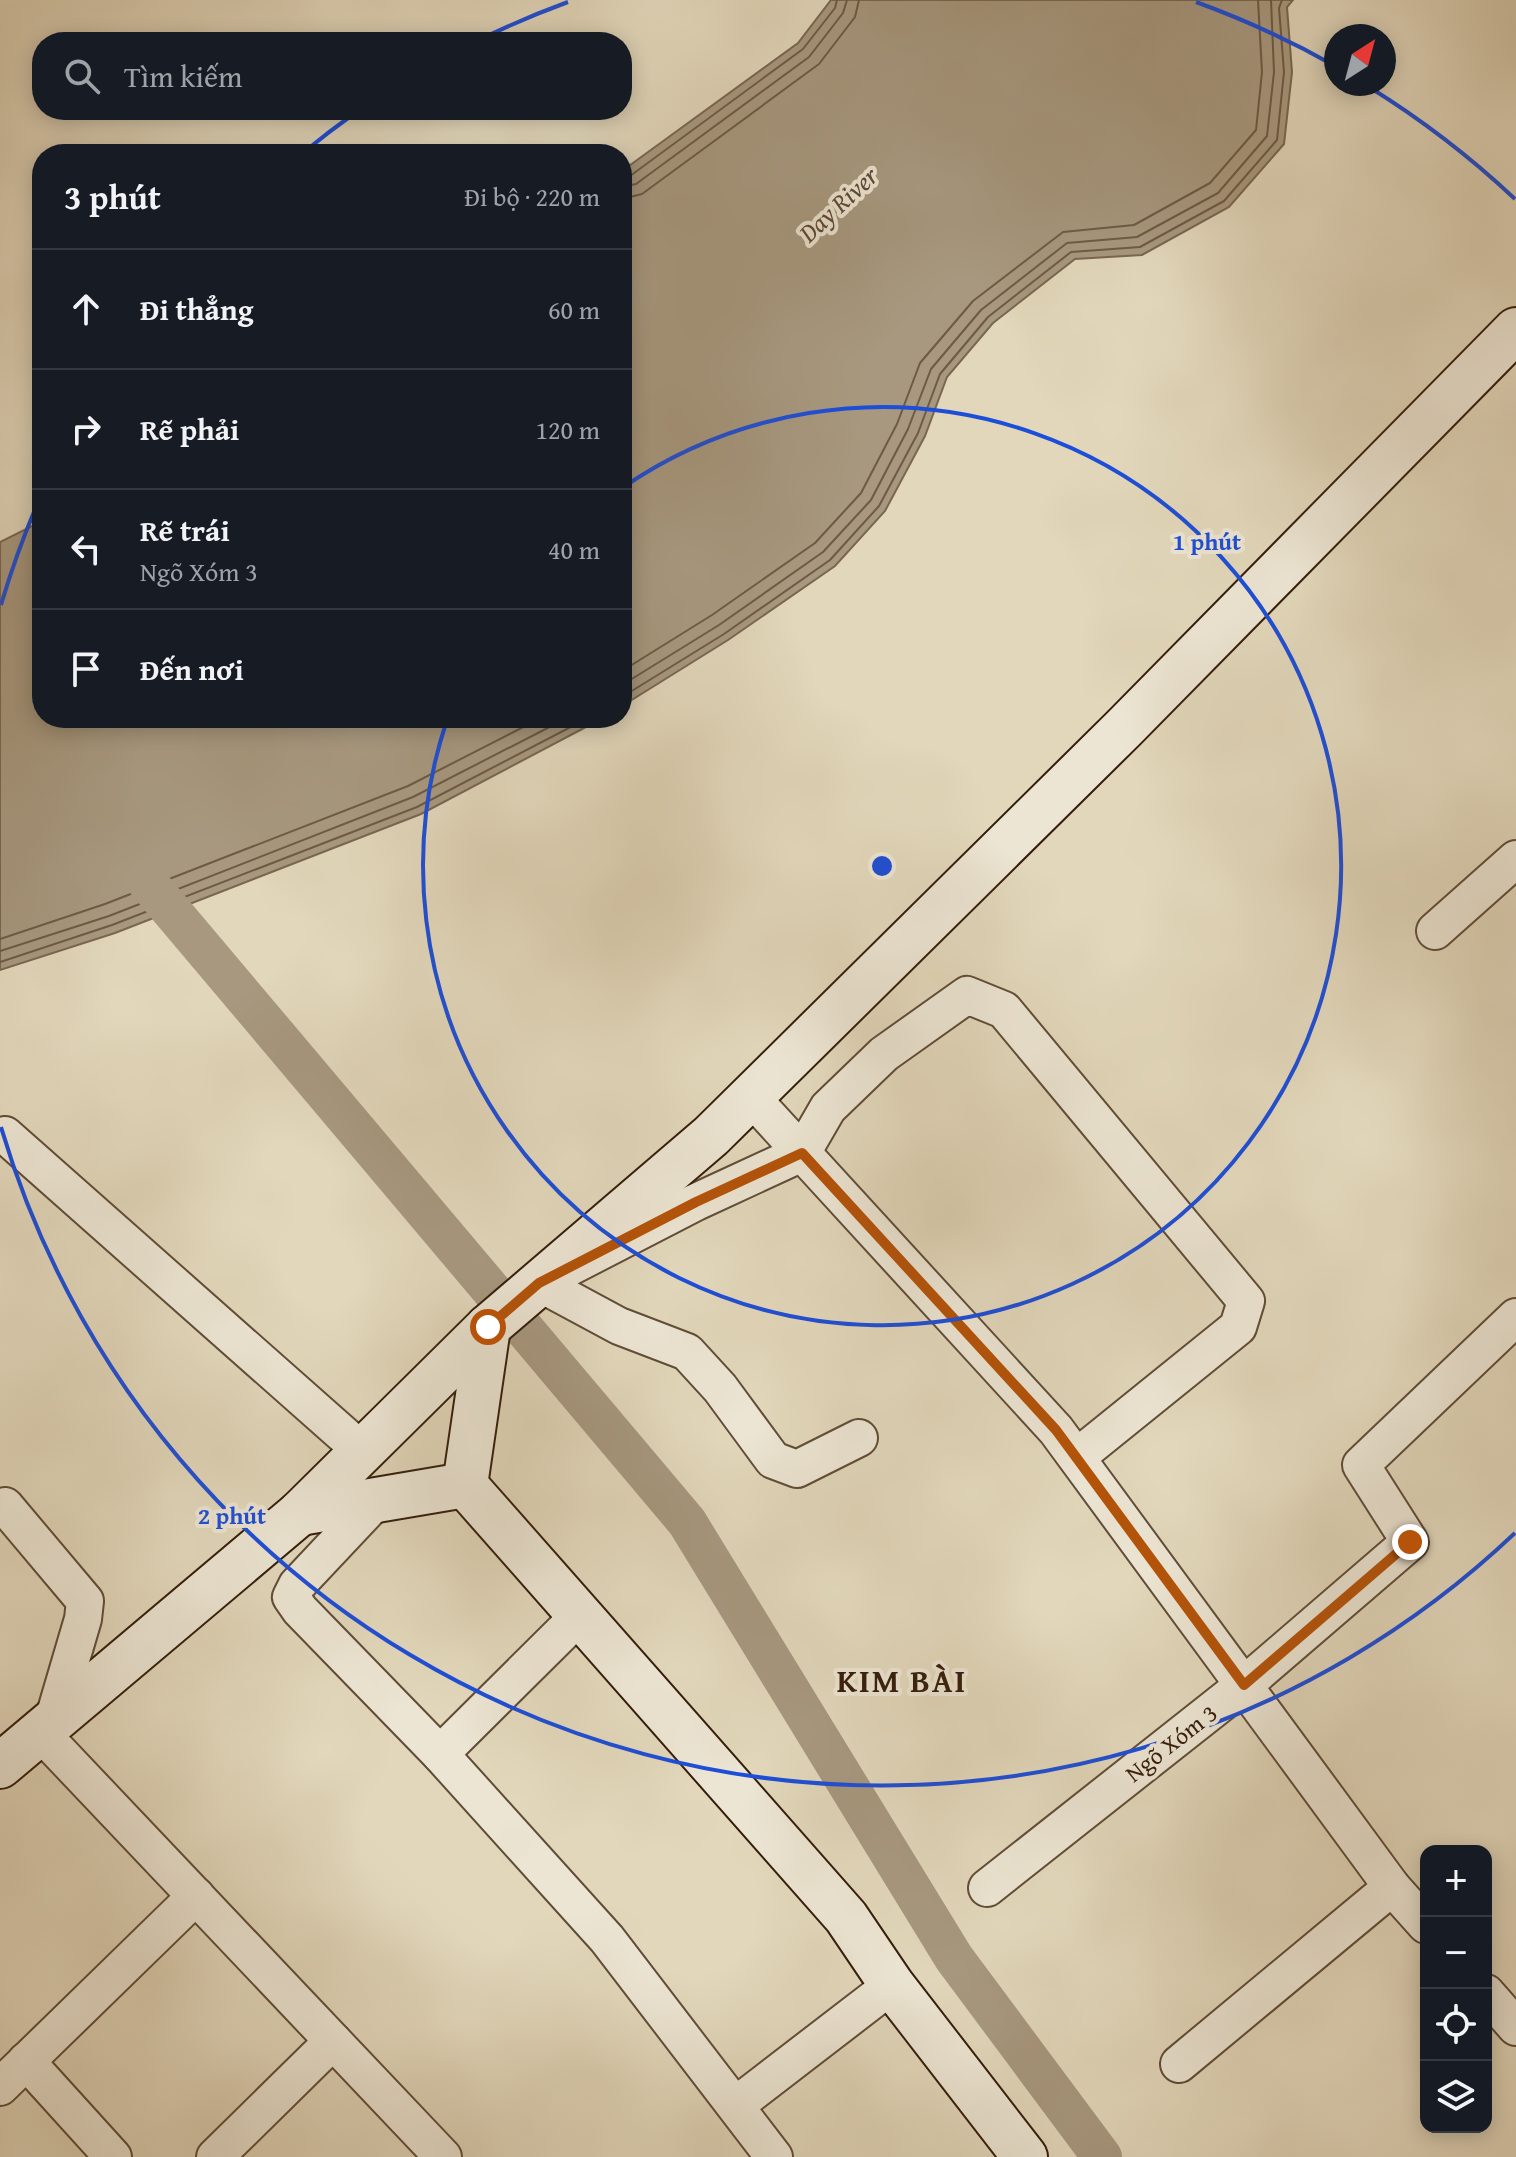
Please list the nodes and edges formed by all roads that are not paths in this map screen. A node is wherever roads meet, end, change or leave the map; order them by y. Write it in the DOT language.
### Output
graph roads {
  1 [pos="1516,330"];
  2 [pos="1516,859"];
  3 [pos="1435,931"];
  4 [pos="751,1097"];
  5 [pos="5,1135"];
  6 [pos="802,1153"];
  7 [pos="539,1283"];
  8 [pos="1516,1317"];
  9 [pos="488,1327"];
  10 [pos="859,1438"];
  11 [pos="362,1451"];
  12 [pos="1077,1457"];
  13 [pos="465,1485"];
  14 [pos="377,1500"];
  15 [pos="5,1506"];
  16 [pos="300,1513"];
  17 [pos="580,1615"];
  18 [pos="1244,1685"];
  19 [pos="47,1726"];
  20 [pos="440,1754"];
  21 [pos="0,1766"];
  22 [pos="1392,1887"];
  23 [pos="987,1888"];
  24 [pos="196,1896"];
  25 [pos="1420,1918"];
  26 [pos="892,1985"];
  27 [pos="1492,2000"];
  28 [pos="1516,2027"];
  29 [pos="333,2041"];
  30 [pos="26,2061"];
  31 [pos="1179,2064"];
  32 [pos="0,2087"];
  33 [pos="736,2105"];
  34 [pos="113,2157"];
  35 [pos="215,2157"];
  36 [pos="443,2157"];
  37 [pos="774,2157"];
  38 [pos="1025,2157"];
  1 -- 4 [label="street"];
  2 -- 3 [label="street"];
  4 -- 6 [label="street"];
  4 -- 7 [label="street"];
  5 -- 11 [label="street"];
  6 -- 7 [label="street"];
  6 -- 12 [label="street"];
  6 -- 12 [label="street"];
  7 -- 9 [label="street"];
  7 -- 10 [label="street"];
  8 -- 18 [label="street, Ngõ Xóm 3"];
  9 -- 11 [label="street"];
  9 -- 13 [label="street"];
  11 -- 16 [label="street"];
  12 -- 18 [label="street"];
  13 -- 14 [label="street"];
  13 -- 17 [label="street"];
  14 -- 16 [label="street"];
  14 -- 20 [label="street"];
  15 -- 19 [label="street"];
  16 -- 19 [label="street"];
  17 -- 20 [label="street"];
  17 -- 26 [label="street"];
  18 -- 22 [label="street"];
  18 -- 23 [label="street, Ngõ Xóm 3"];
  19 -- 21 [label="street"];
  19 -- 24 [label="street"];
  20 -- 33 [label="street"];
  22 -- 25 [label="street"];
  22 -- 31 [label="street"];
  24 -- 29 [label="street"];
  24 -- 30 [label="street"];
  26 -- 33 [label="street"];
  26 -- 38 [label="street"];
  27 -- 28 [label="street"];
  29 -- 35 [label="street"];
  29 -- 36 [label="street"];
  30 -- 32 [label="street"];
  30 -- 34 [label="street"];
  33 -- 37 [label="street"];
}
